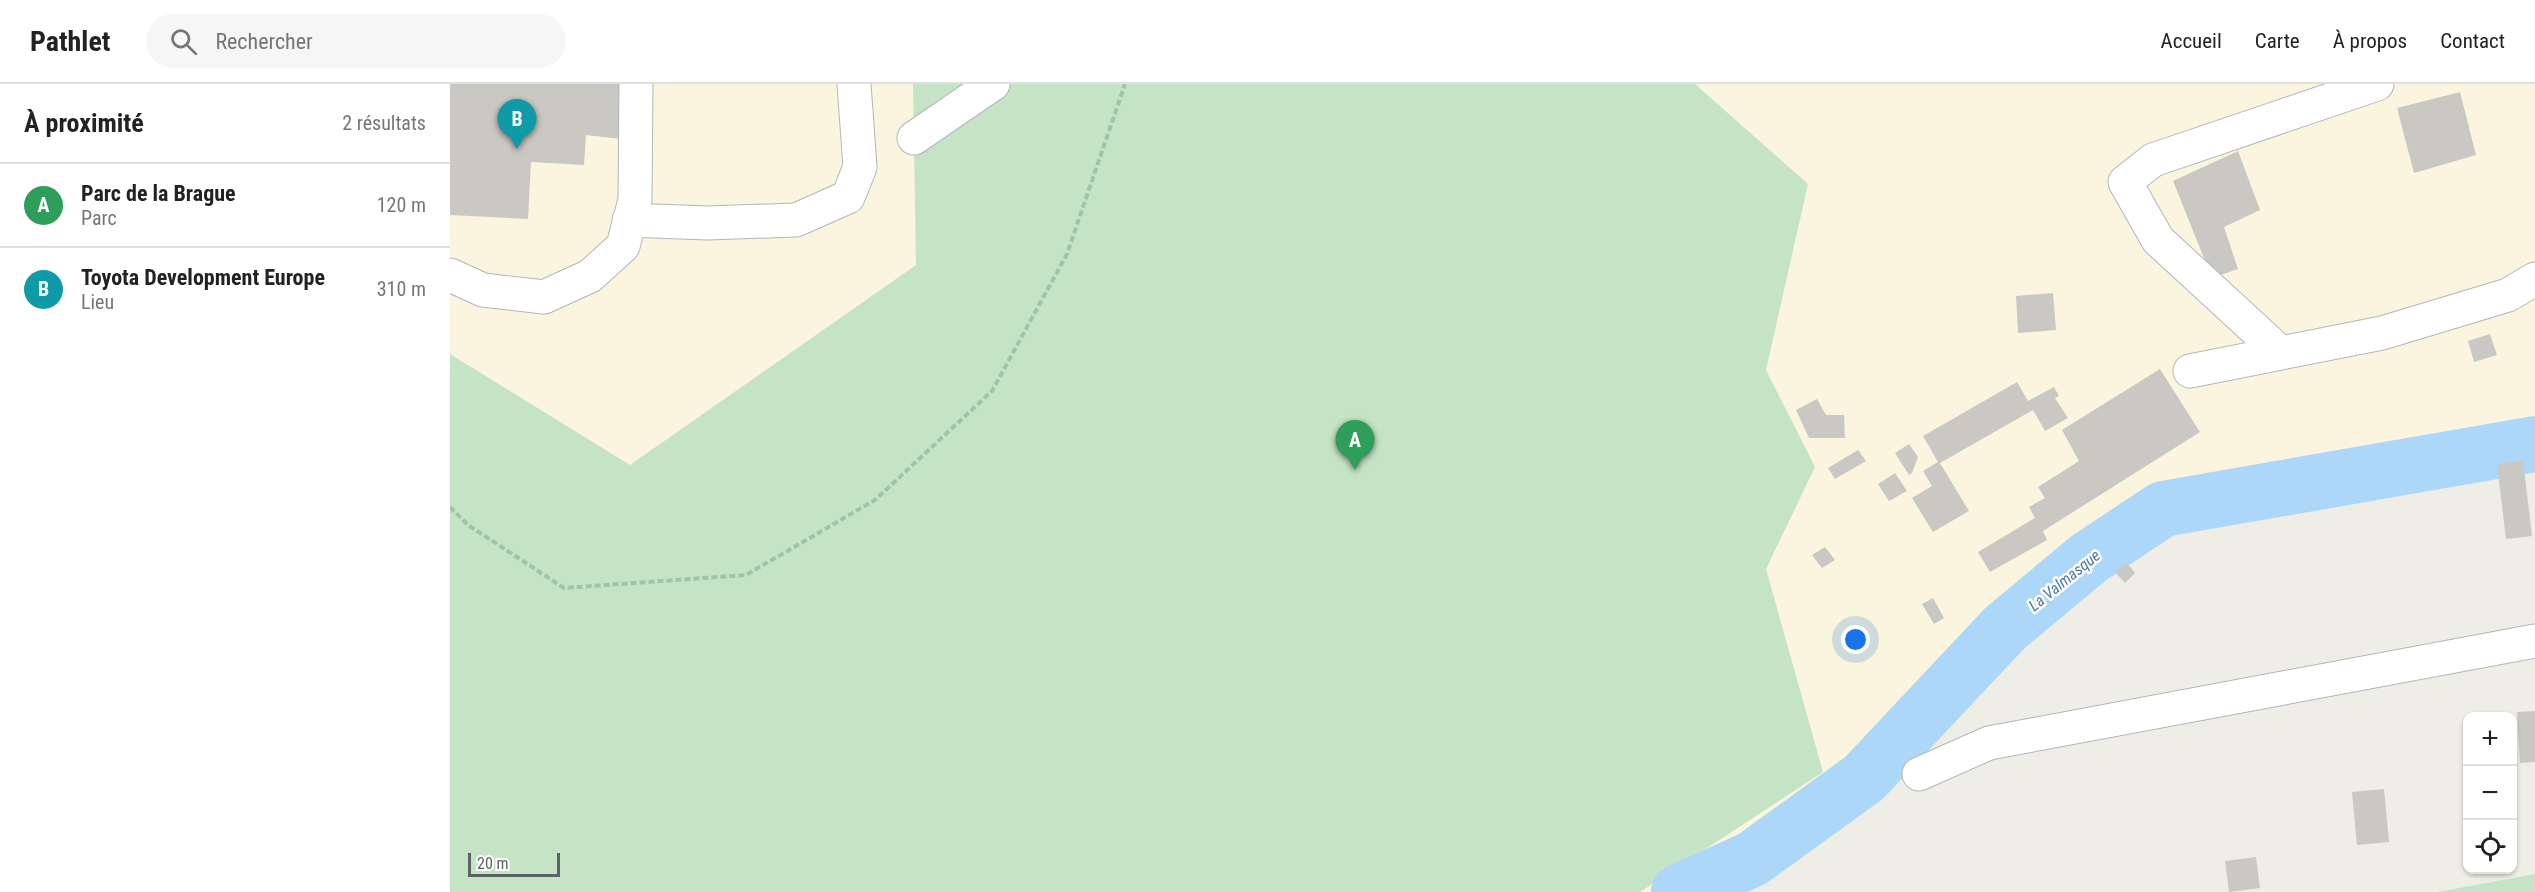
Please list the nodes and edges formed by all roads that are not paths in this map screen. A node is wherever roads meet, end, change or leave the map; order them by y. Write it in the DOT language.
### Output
graph roads {
  1 [pos="636,84"];
  2 [pos="854,84"];
  3 [pos="993,84"];
  4 [pos="2377,84"];
  5 [pos="914,138"];
  6 [pos="629,220"];
  7 [pos="450,275"];
  8 [pos="2535,279"];
  9 [pos="2281,353"];
  10 [pos="2190,371"];
  11 [pos="2535,641"];
  12 [pos="1919,774"];
  1 -- 6 [label="lane"];
  2 -- 6 [label="lane"];
  3 -- 5 [label="lane"];
  4 -- 9 [label="lane"];
  6 -- 7 [label="lane"];
  8 -- 9 [label="lane"];
  9 -- 10 [label="lane"];
  11 -- 12 [label="lane"];
}
